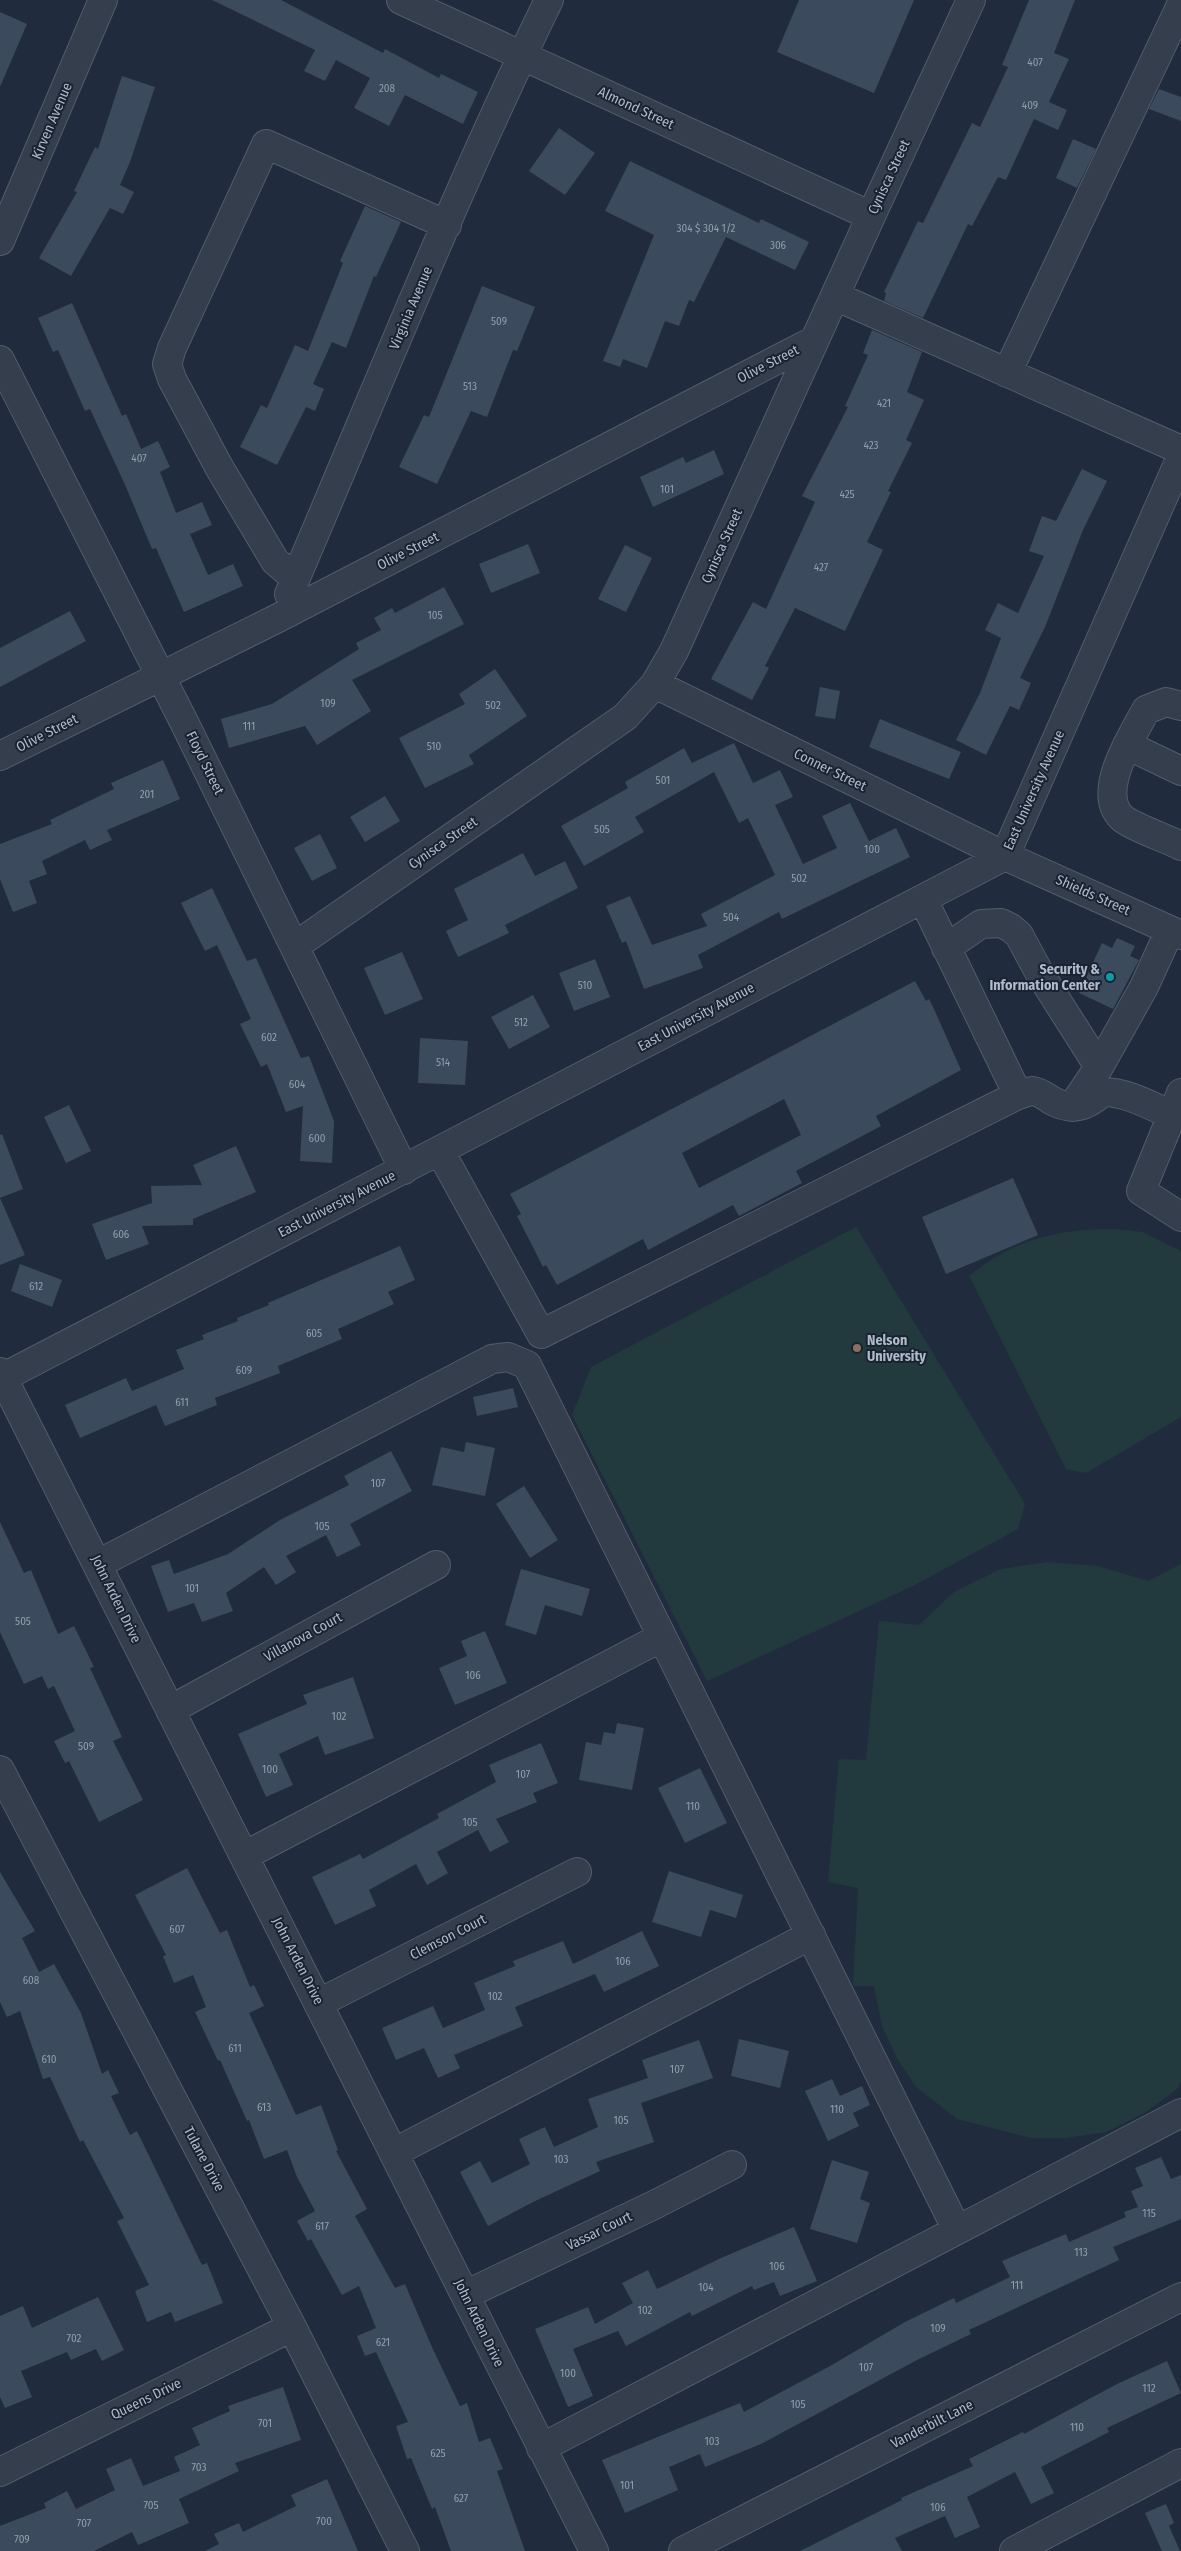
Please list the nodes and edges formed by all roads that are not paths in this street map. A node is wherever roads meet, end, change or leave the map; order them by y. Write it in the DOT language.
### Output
graph roads {
  1 [pos="103,0"];
  2 [pos="401,0"];
  3 [pos="549,0"];
  4 [pos="971,0"];
  5 [pos="1181,5"];
  6 [pos="521,56"];
  7 [pos="871,216"];
  8 [pos="447,225"];
  9 [pos="0,240"];
  10 [pos="835,296"];
  11 [pos="815,340"];
  12 [pos="0,360"];
  13 [pos="1007,373"];
  14 [pos="1181,450"];
  15 [pos="1181,457"];
  16 [pos="295,578"];
  17 [pos="278,618"];
  18 [pos="160,676"];
  19 [pos="655,684"];
  20 [pos="1181,706"];
  21 [pos="1127,744"];
  22 [pos="0,756"];
  23 [pos="1181,771"];
  24 [pos="1181,846"];
  25 [pos="1005,856"];
  26 [pos="923,899"];
  27 [pos="1176,933"];
  28 [pos="295,946"];
  29 [pos="946,948"];
  30 [pos="1099,1067"];
  31 [pos="1018,1095"];
  32 [pos="1177,1104"];
  33 [pos="1072,1107"];
  34 [pos="440,1150"];
  35 [pos="404,1170"];
  36 [pos="1181,1217"];
  37 [pos="1,1376"];
  38 [pos="98,1564"];
  39 [pos="436,1565"];
  40 [pos="662,1637"];
  41 [pos="170,1710"];
  42 [pos="0,1770"];
  43 [pos="244,1856"];
  44 [pos="576,1872"];
  45 [pos="811,1936"];
  46 [pos="319,2003"];
  47 [pos="1181,2113"];
  48 [pos="395,2152"];
  49 [pos="732,2165"];
  50 [pos="958,2230"];
  51 [pos="465,2295"];
  52 [pos="1181,2297"];
  53 [pos="292,2327"];
  54 [pos="541,2448"];
  55 [pos="1181,2463"];
  56 [pos="0,2472"];
  57 [pos="405,2551"];
  58 [pos="594,2551"];
  59 [pos="683,2551"];
  60 [pos="1014,2551"];
  1 -- 9 [label="street, Kirven Avenue"];
  2 -- 6 [label="street, Almond Street"];
  3 -- 6 [label="street, Virginia Avenue"];
  4 -- 7 [label="street, Cynisca Street"];
  5 -- 13 [label="street"];
  6 -- 7 [label="street, Almond Street"];
  6 -- 8 [label="street, Virginia Avenue"];
  7 -- 10 [label="street, Cynisca Street"];
  8 -- 16 [label="street, Virginia Avenue"];
  8 -- 16 [label="street"];
  10 -- 11 [label="street, Cynisca Street"];
  10 -- 13 [label="street"];
  11 -- 17 [label="street, Olive Street"];
  11 -- 19 [label="street, Cynisca Street"];
  12 -- 18 [label="street, Floyd Street"];
  13 -- 14 [label="street"];
  15 -- 25 [label="street, East University Avenue"];
  16 -- 17 [label="street, Virginia Avenue"];
  17 -- 18 [label="street, Olive Street"];
  18 -- 22 [label="street, Olive Street"];
  18 -- 28 [label="street, Floyd Street"];
  19 -- 25 [label="street, Conner Street"];
  19 -- 28 [label="street, Cynisca Street"];
  20 -- 21 [label="street"];
  21 -- 23 [label="street"];
  21 -- 24 [label="street"];
  25 -- 26 [label="street, East University Avenue"];
  25 -- 27 [label="street, Shields Street"];
  26 -- 29 [label="street"];
  26 -- 34 [label="street, East University Avenue"];
  27 -- 30 [label="street"];
  28 -- 35 [label="street, Floyd Street"];
  29 -- 30 [label="street"];
  29 -- 31 [label="street"];
  30 -- 33 [label="street"];
  31 -- 33 [label="street"];
  31 -- 34 [label="street"];
  32 -- 33 [label="street"];
  32 -- 36 [label="street"];
  34 -- 35 [label="street, East University Avenue"];
  35 -- 37 [label="street, East University Avenue"];
  37 -- 38 [label="street, John Arden Drive"];
  38 -- 40 [label="street"];
  38 -- 41 [label="street, John Arden Drive"];
  39 -- 41 [label="street, Villanova Court"];
  40 -- 43 [label="street"];
  40 -- 45 [label="street"];
  41 -- 43 [label="street, John Arden Drive"];
  42 -- 53 [label="street, Tulane Drive"];
  43 -- 46 [label="street, John Arden Drive"];
  44 -- 46 [label="street, Clemson Court"];
  45 -- 48 [label="street"];
  45 -- 50 [label="street"];
  46 -- 48 [label="street, John Arden Drive"];
  47 -- 50 [label="street"];
  48 -- 51 [label="street, John Arden Drive"];
  49 -- 51 [label="street, Vassar Court"];
  50 -- 54 [label="street"];
  51 -- 54 [label="street, John Arden Drive"];
  52 -- 59 [label="street, Vanderbilt Lane"];
  53 -- 56 [label="street, Queens Drive"];
  53 -- 57 [label="street, Tulane Drive"];
  54 -- 58 [label="street, John Arden Drive"];
  55 -- 60 [label="street"];
}
